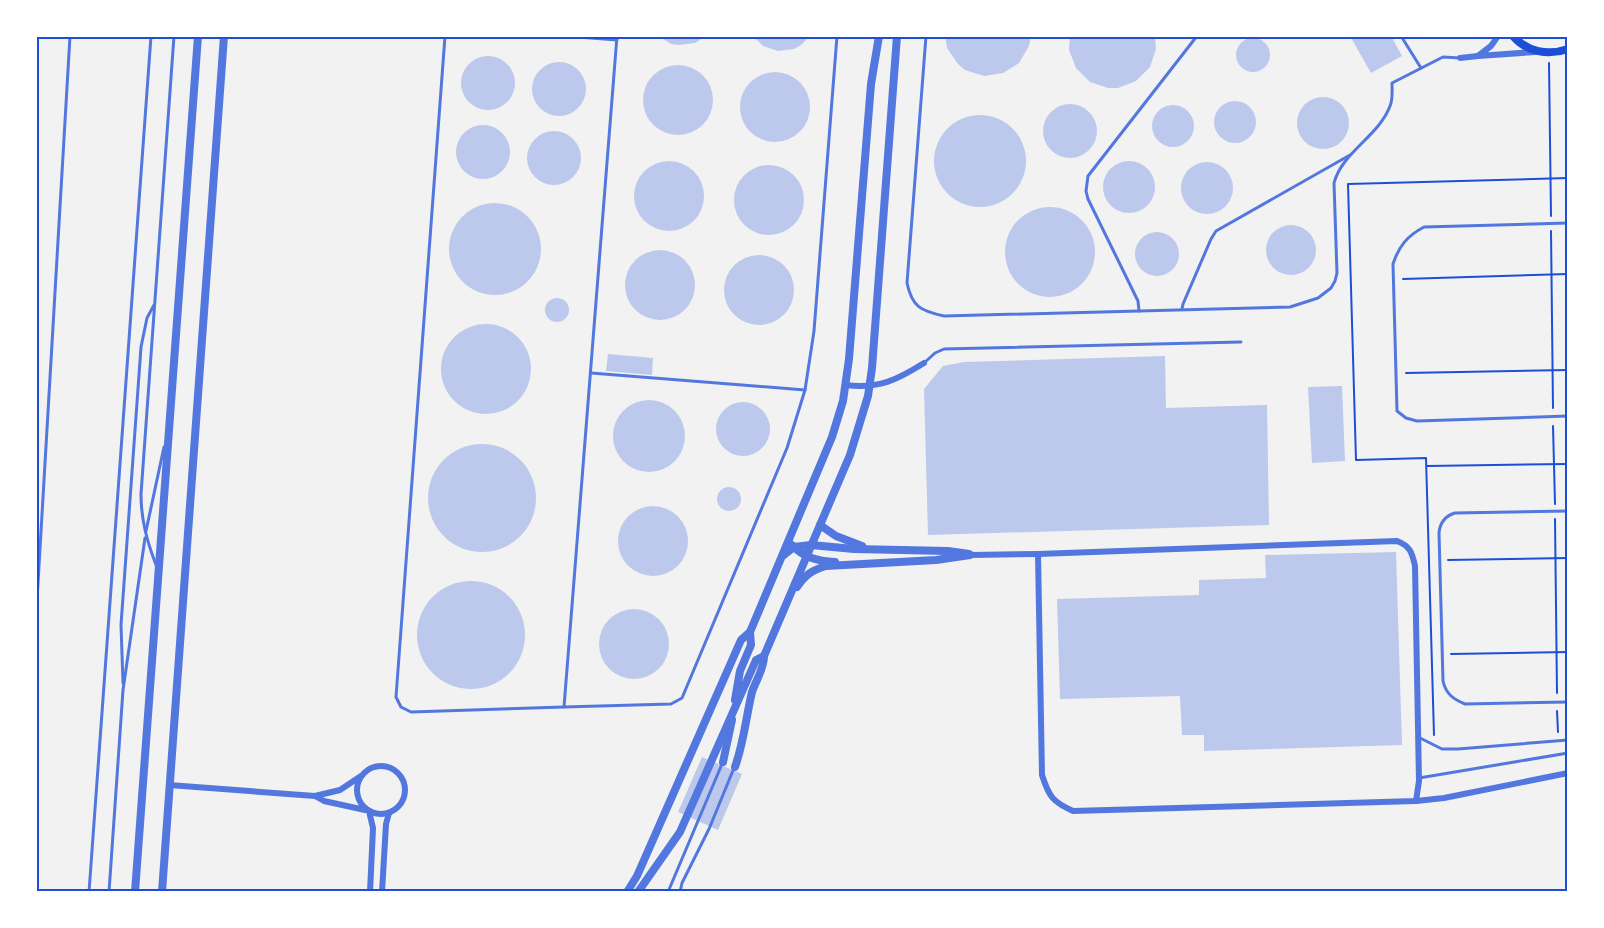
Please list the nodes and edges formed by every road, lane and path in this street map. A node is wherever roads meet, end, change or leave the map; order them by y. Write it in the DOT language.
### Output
graph roads {
  1 [pos="70,36"];
  2 [pos="151,36"];
  3 [pos="174,36"];
  4 [pos="198,36"];
  5 [pos="224,36"];
  6 [pos="445,36"];
  7 [pos="565,36"];
  8 [pos="837,36"];
  9 [pos="879,36"];
  10 [pos="897,36"];
  11 [pos="926,36"];
  12 [pos="1197,36"];
  13 [pos="1401,36"];
  14 [pos="1498,36"];
  15 [pos="1513,36"];
  16 [pos="617,38"];
  17 [pos="1568,49"];
  18 [pos="1545,53"];
  19 [pos="1478,56"];
  20 [pos="1460,58"];
  21 [pos="1421,68"];
  22 [pos="1354,153"];
  23 [pos="1568,178"];
  24 [pos="1550,179"];
  25 [pos="1568,223"];
  26 [pos="1551,224"];
  27 [pos="1568,274"];
  28 [pos="1552,275"];
  29 [pos="1393,279"];
  30 [pos="154,304"];
  31 [pos="1182,310"];
  32 [pos="1139,311"];
  33 [pos="1241,342"];
  34 [pos="924,363"];
  35 [pos="1553,370"];
  36 [pos="1568,370"];
  37 [pos="591,373"];
  38 [pos="1396,373"];
  39 [pos="846,385"];
  40 [pos="869,386"];
  41 [pos="806,390"];
  42 [pos="1553,416"];
  43 [pos="1568,416"];
  44 [pos="169,424"];
  45 [pos="1554,464"];
  46 [pos="1568,464"];
  47 [pos="1426,466"];
  48 [pos="1555,511"];
  49 [pos="1568,511"];
  50 [pos="820,525"];
  51 [pos="145,535"];
  52 [pos="791,544"];
  53 [pos="812,545"];
  54 [pos="875,550"];
  55 [pos="1038,554"];
  56 [pos="970,555"];
  57 [pos="807,556"];
  58 [pos="1555,558"];
  59 [pos="1568,558"];
  60 [pos="1440,560"];
  61 [pos="864,564"];
  62 [pos="158,572"];
  63 [pos="789,598"];
  64 [pos="36,617"];
  65 [pos="750,632"];
  66 [pos="1556,652"];
  67 [pos="1568,652"];
  68 [pos="1442,655"];
  69 [pos="764,656"];
  70 [pos="123,690"];
  71 [pos="1557,702"];
  72 [pos="1568,702"];
  73 [pos="564,707"];
  74 [pos="734,710"];
  75 [pos="1417,736"];
  76 [pos="1568,740"];
  77 [pos="1558,741"];
  78 [pos="1434,745"];
  79 [pos="1568,753"];
  80 [pos="723,762"];
  81 [pos="735,766"];
  82 [pos="1568,773"];
  83 [pos="361,776"];
  84 [pos="1419,778"];
  85 [pos="170,785"];
  86 [pos="315,796"];
  87 [pos="1416,801"];
  88 [pos="368,811"];
  89 [pos="389,813"];
  90 [pos="669,891"];
  91 [pos="89,892"];
  92 [pos="109,892"];
  93 [pos="135,892"];
  94 [pos="162,892"];
  95 [pos="370,892"];
  96 [pos="382,892"];
  97 [pos="627,892"];
  98 [pos="638,892"];
  99 [pos="679,892"];
  1 -- 64 [label="lane"];
  2 -- 91 [label="lane"];
  3 -- 30 [label="lane"];
  4 -- 44 [label="street"];
  5 -- 85 [label="street"];
  6 -- 73 [label="lane"];
  7 -- 16 [label="lane"];
  8 -- 41 [label="lane"];
  9 -- 39 [label="street"];
  10 -- 40 [label="street"];
  11 -- 32 [label="lane"];
  12 -- 32 [label="lane"];
  13 -- 21 [label="lane"];
  14 -- 19 [label="street"];
  15 -- 18 [label="main road"];
  16 -- 37 [label="lane"];
  17 -- 18 [label="main road"];
  18 -- 19 [label="street"];
  18 -- 24 [label="path"];
  19 -- 20 [label="street"];
  20 -- 21 [label="lane"];
  21 -- 22 [label="lane"];
  22 -- 31 [label="lane"];
  22 -- 31 [label="lane"];
  23 -- 24 [label="path"];
  24 -- 26 [label="path"];
  24 -- 47 [label="path"];
  25 -- 26 [label="lane"];
  26 -- 28 [label="path"];
  26 -- 29 [label="lane"];
  27 -- 28 [label="path"];
  28 -- 29 [label="path"];
  28 -- 35 [label="path"];
  29 -- 38 [label="lane"];
  30 -- 51 [label="lane"];
  30 -- 70 [label="lane"];
  31 -- 32 [label="lane"];
  33 -- 34 [label="lane"];
  34 -- 40 [label="street"];
  35 -- 36 [label="path"];
  35 -- 38 [label="path"];
  35 -- 42 [label="path"];
  37 -- 41 [label="lane"];
  37 -- 73 [label="lane"];
  38 -- 42 [label="lane"];
  39 -- 40 [label="street"];
  39 -- 52 [label="street"];
  40 -- 50 [label="street"];
  41 -- 73 [label="lane"];
  42 -- 43 [label="lane"];
  42 -- 45 [label="path"];
  44 -- 51 [label="lane"];
  44 -- 62 [label="street"];
  45 -- 46 [label="path"];
  45 -- 47 [label="path"];
  45 -- 48 [label="path"];
  47 -- 78 [label="path"];
  48 -- 49 [label="lane"];
  48 -- 58 [label="path"];
  48 -- 60 [label="lane"];
  50 -- 53 [label="street"];
  50 -- 54 [label="street"];
  51 -- 62 [label="lane"];
  51 -- 70 [label="lane"];
  52 -- 53 [label="street"];
  52 -- 57 [label="street"];
  52 -- 65 [label="street"];
  53 -- 54 [label="street"];
  53 -- 57 [label="street"];
  54 -- 56 [label="street"];
  55 -- 56 [label="street"];
  55 -- 75 [label="street"];
  55 -- 87 [label="street"];
  56 -- 61 [label="street"];
  57 -- 61 [label="street"];
  57 -- 63 [label="street"];
  58 -- 59 [label="path"];
  58 -- 60 [label="path"];
  58 -- 66 [label="path"];
  60 -- 68 [label="lane"];
  61 -- 63 [label="street"];
  62 -- 93 [label="street"];
  63 -- 69 [label="street"];
  65 -- 74 [label="street"];
  65 -- 97 [label="street"];
  66 -- 67 [label="path"];
  66 -- 68 [label="path"];
  66 -- 71 [label="path"];
  68 -- 71 [label="lane"];
  69 -- 74 [label="street"];
  69 -- 81 [label="street"];
  70 -- 92 [label="lane"];
  71 -- 72 [label="lane"];
  71 -- 77 [label="path"];
  74 -- 80 [label="street"];
  74 -- 98 [label="street"];
  75 -- 78 [label="lane"];
  75 -- 84 [label="street"];
  76 -- 77 [label="lane"];
  77 -- 78 [label="lane"];
  79 -- 84 [label="lane"];
  80 -- 90 [label="lane"];
  81 -- 99 [label="lane"];
  82 -- 87 [label="street"];
  83 -- 86 [label="street"];
  83 -- 88 [label="street"];
  83 -- 89 [label="street"];
  84 -- 87 [label="street"];
  85 -- 86 [label="street"];
  85 -- 94 [label="street"];
  86 -- 88 [label="street"];
  88 -- 89 [label="street"];
  88 -- 95 [label="street"];
  89 -- 96 [label="street"];
}
